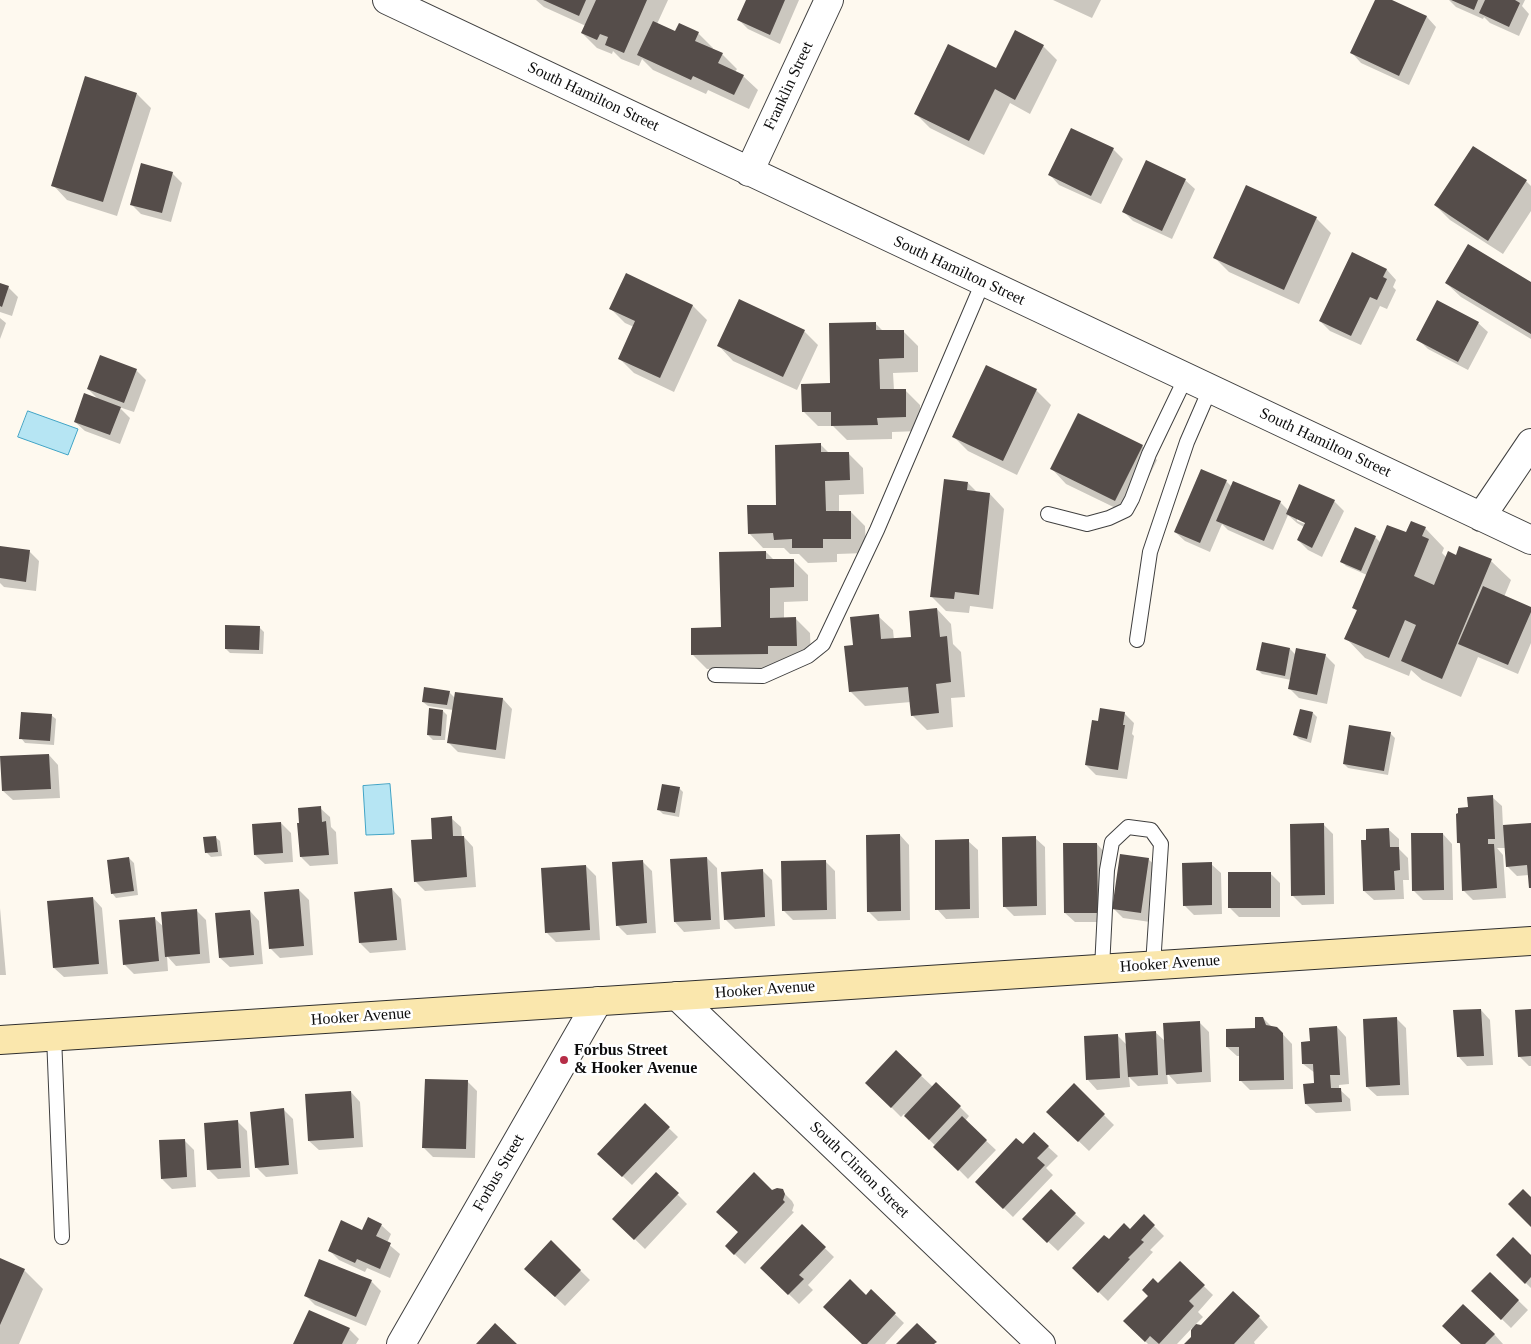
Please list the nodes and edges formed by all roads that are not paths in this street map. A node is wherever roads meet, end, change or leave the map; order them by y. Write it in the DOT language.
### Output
graph roads {
  1 [pos="387,0"];
  2 [pos="828,0"];
  3 [pos="749,172"];
  4 [pos="983,282"];
  5 [pos="1198,383"];
  6 [pos="1531,443"];
  7 [pos="1048,514"];
  8 [pos="1481,517"];
  9 [pos="1531,540"];
  10 [pos="1137,640"];
  11 [pos="715,675"];
  12 [pos="1531,941"];
  13 [pos="1153,965"];
  14 [pos="1102,968"];
  15 [pos="676,996"];
  16 [pos="598,1001"];
  17 [pos="54,1036"];
  18 [pos="0,1040"];
  19 [pos="62,1237"];
  20 [pos="1034,1342"];
  21 [pos="401,1344"];
  1 -- 3 [label="street, South Hamilton Street"];
  2 -- 3 [label="street, Franklin Street"];
  3 -- 4 [label="street, South Hamilton Street"];
  4 -- 5 [label="street, South Hamilton Street"];
  4 -- 11 [label="lane"];
  5 -- 7 [label="lane"];
  5 -- 8 [label="street, South Hamilton Street"];
  5 -- 10 [label="lane"];
  6 -- 8 [label="street"];
  8 -- 9 [label="street, South Hamilton Street"];
  12 -- 13 [label="street, Hooker Avenue"];
  13 -- 14 [label="street, Hooker Avenue"];
  13 -- 14 [label="lane"];
  14 -- 15 [label="street, Hooker Avenue"];
  15 -- 16 [label="street, Hooker Avenue"];
  15 -- 20 [label="street, South Clinton Street"];
  16 -- 17 [label="street, Hooker Avenue"];
  16 -- 21 [label="street, Forbus Street"];
  17 -- 18 [label="street, Hooker Avenue"];
  17 -- 19 [label="lane"];
}
